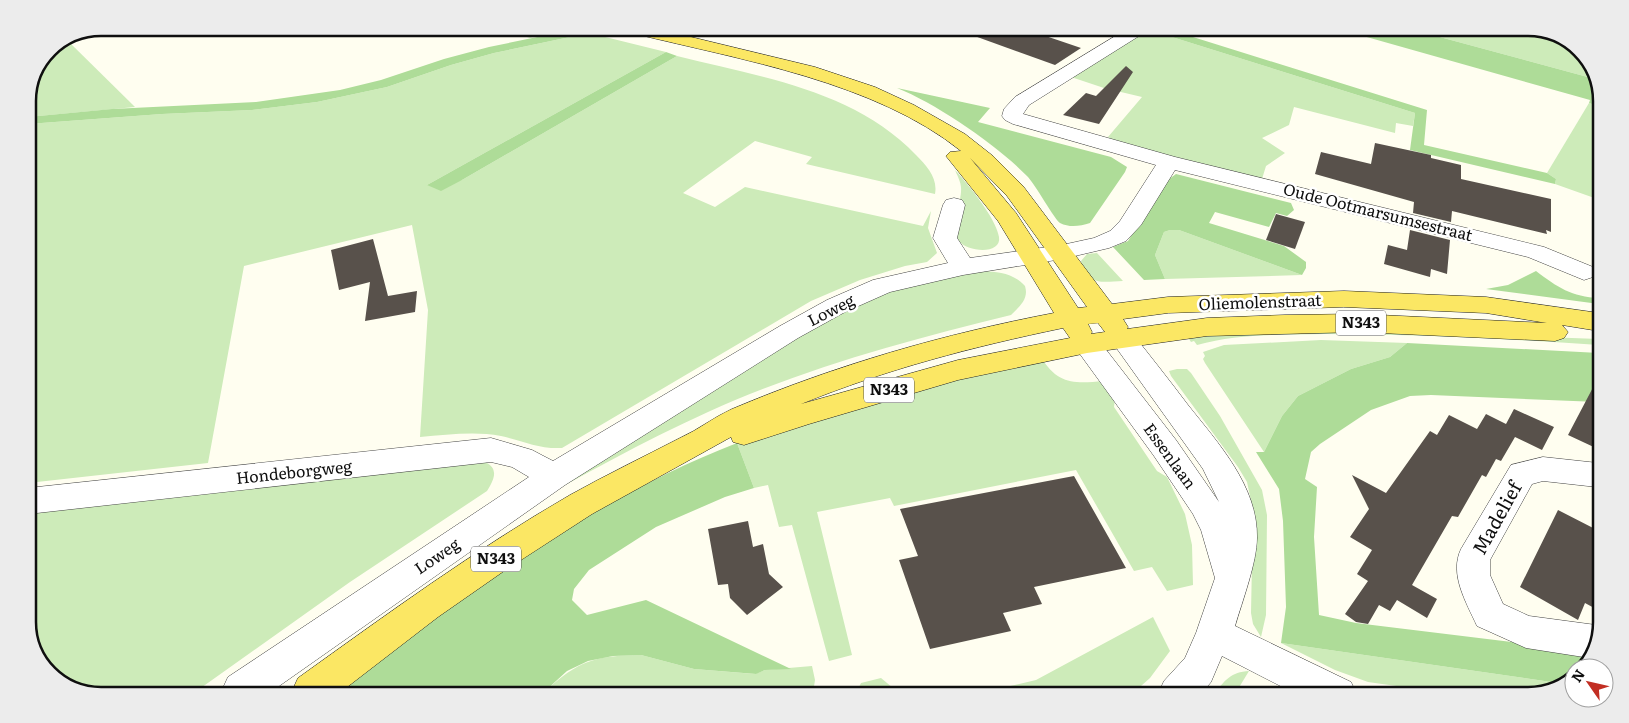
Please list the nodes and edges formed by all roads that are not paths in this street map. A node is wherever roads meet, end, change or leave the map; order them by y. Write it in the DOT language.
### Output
graph roads {
  1 [pos="666,36"];
  2 [pos="1127,36"];
  3 [pos="927,121"];
  4 [pos="1169,162"];
  5 [pos="954,205"];
  6 [pos="1062,252"];
  7 [pos="1034,255"];
  8 [pos="963,267"];
  9 [pos="1584,272"];
  10 [pos="1107,314"];
  11 [pos="1071,318"];
  12 [pos="1593,321"];
  13 [pos="1593,334"];
  14 [pos="1123,339"];
  15 [pos="1087,344"];
  16 [pos="694,446"];
  17 [pos="1593,474"];
  18 [pos="554,476"];
  19 [pos="36,501"];
  20 [pos="1232,580"];
  21 [pos="1214,634"];
  22 [pos="1590,641"];
  23 [pos="245,687"];
  24 [pos="316,687"];
  25 [pos="1183,687"];
  26 [pos="1322,687"];
  1 -- 3 [label="main road"];
  2 -- 4 [label="street"];
  3 -- 6 [label="main road"];
  3 -- 7 [label="main road"];
  4 -- 6 [label="street, Loweg"];
  4 -- 9 [label="street, Oude Ootmarsumsestraat"];
  5 -- 8 [label="street"];
  6 -- 7 [label="street, Loweg"];
  6 -- 10 [label="main road"];
  7 -- 8 [label="street, Loweg"];
  7 -- 11 [label="main road"];
  8 -- 18 [label="street, Loweg"];
  10 -- 11 [label="main road, Oliemolenstraat / N343"];
  10 -- 12 [label="main road, Oliemolenstraat / N343"];
  10 -- 14 [label="main road"];
  11 -- 15 [label="main road"];
  11 -- 16 [label="main road, N343"];
  13 -- 14 [label="main road, Oliemolenstraat / N343"];
  14 -- 15 [label="main road, Oliemolenstraat / N343"];
  14 -- 20 [label="street, Essenlaan"];
  15 -- 16 [label="main road, N343"];
  15 -- 20 [label="street, Essenlaan"];
  16 -- 24 [label="main road, N343"];
  17 -- 22 [label="street, Madelief"];
  18 -- 19 [label="street, Hondeborgweg"];
  18 -- 23 [label="street, Loweg"];
  20 -- 21 [label="street, Essenlaan"];
  21 -- 25 [label="street, Essenlaan"];
  21 -- 26 [label="street"];
}
